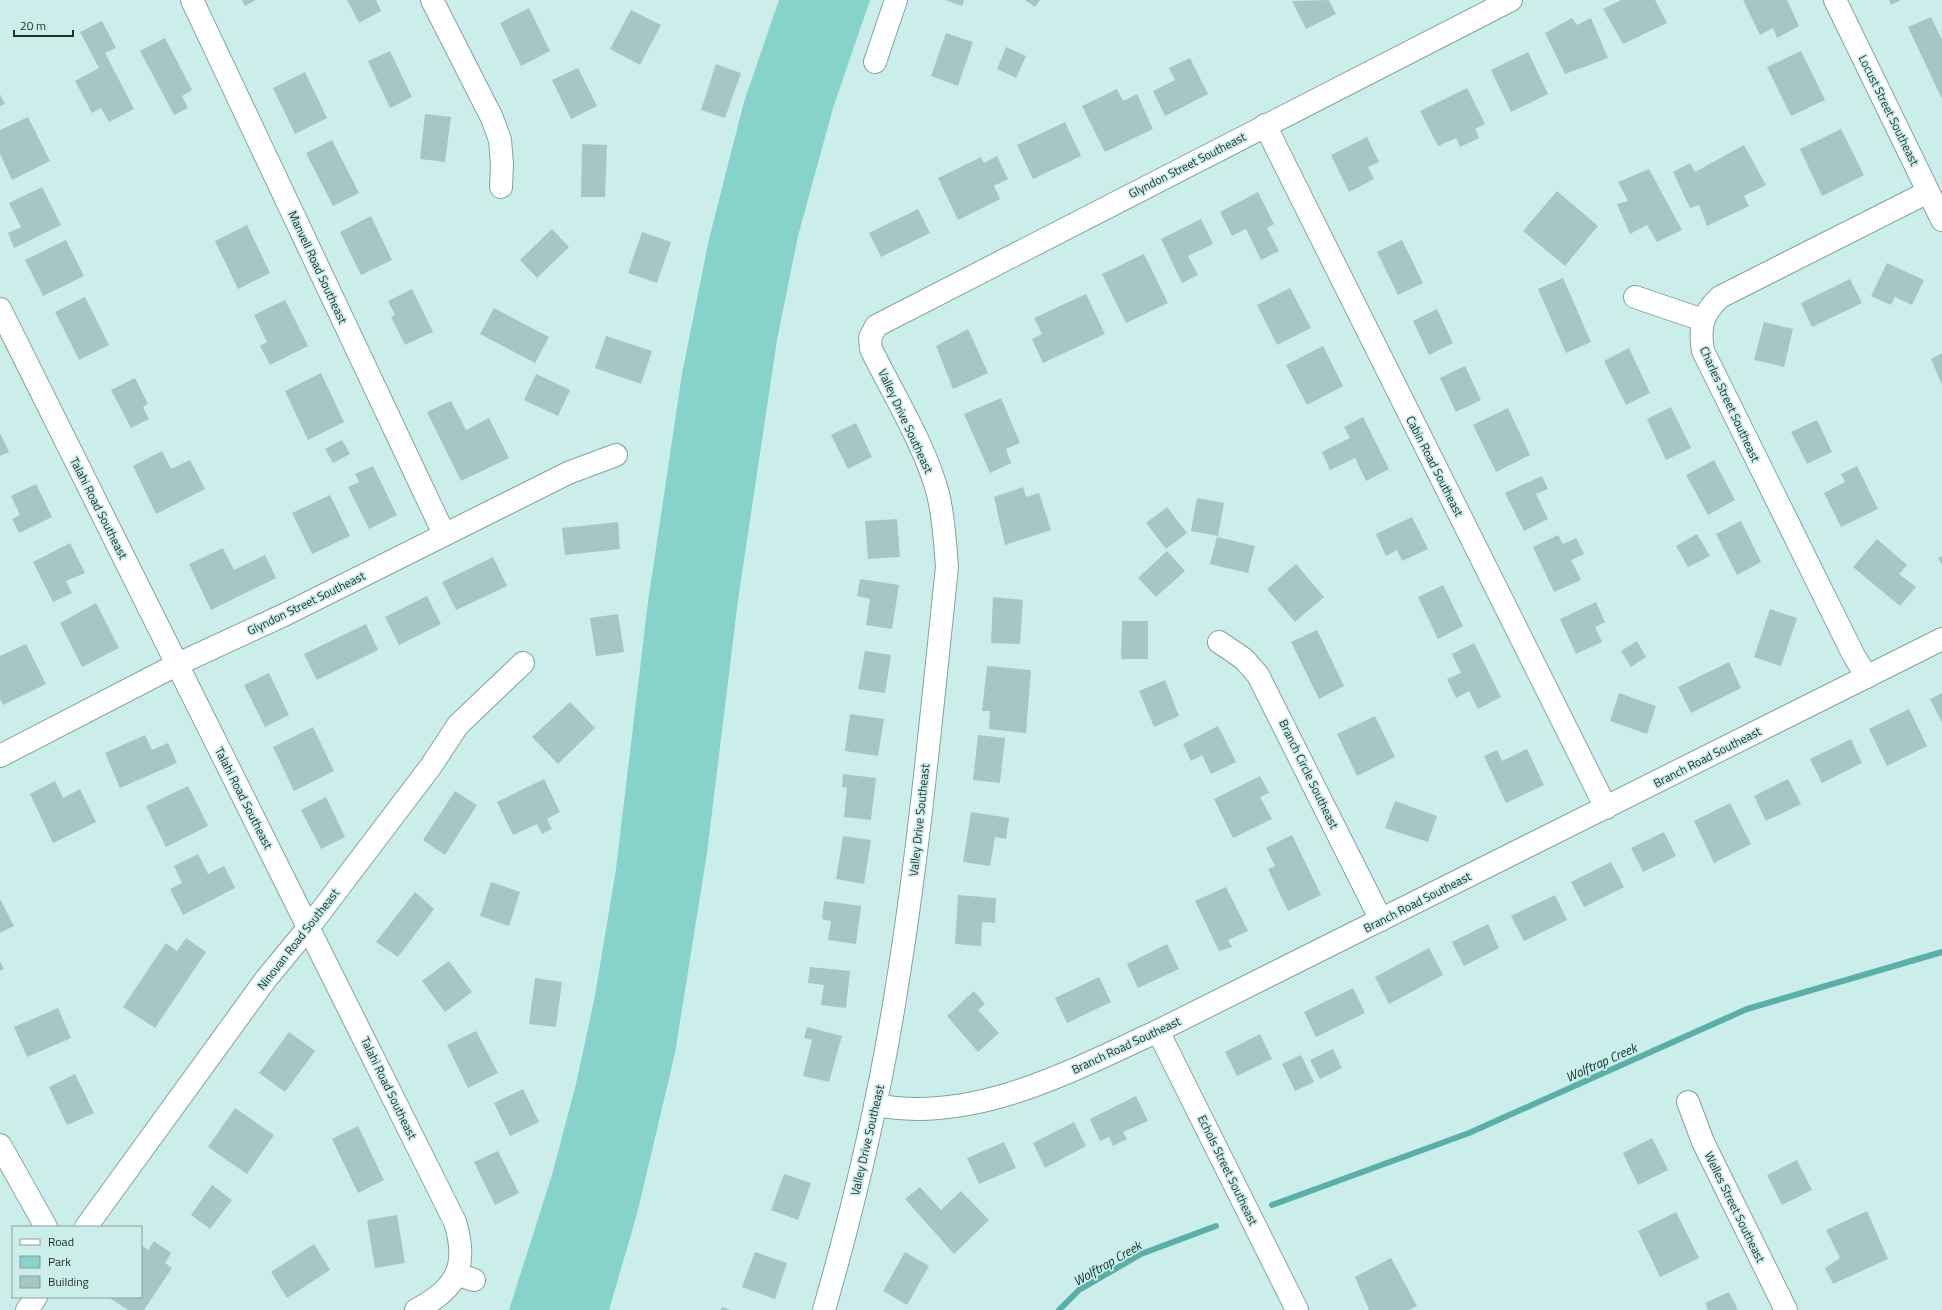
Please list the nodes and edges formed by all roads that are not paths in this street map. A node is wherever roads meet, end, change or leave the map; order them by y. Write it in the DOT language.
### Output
graph roads {
  1 [pos="192,0"];
  2 [pos="432,0"];
  3 [pos="896,0"];
  4 [pos="1511,0"];
  5 [pos="1835,0"];
  6 [pos="874,62"];
  7 [pos="1265,125"];
  8 [pos="501,187"];
  9 [pos="1928,192"];
  10 [pos="1942,220"];
  11 [pos="1636,297"];
  12 [pos="0,309"];
  13 [pos="1703,320"];
  14 [pos="870,338"];
  15 [pos="616,455"];
  16 [pos="444,534"];
  17 [pos="1942,640"];
  18 [pos="1219,642"];
  19 [pos="523,663"];
  20 [pos="178,664"];
  21 [pos="1867,677"];
  22 [pos="0,756"];
  23 [pos="1606,808"];
  24 [pos="1381,920"];
  25 [pos="309,927"];
  26 [pos="1158,1031"];
  27 [pos="1688,1102"];
  28 [pos="875,1105"];
  29 [pos="0,1145"];
  30 [pos="45,1226"];
  31 [pos="87,1226"];
  32 [pos="35,1298"];
  33 [pos="27,1310"];
  34 [pos="416,1310"];
  35 [pos="824,1310"];
  36 [pos="1297,1310"];
  37 [pos="1786,1310"];
  1 -- 16 [label="street, Manvell Road Southeast"];
  2 -- 8 [label="street"];
  3 -- 6 [label="street"];
  4 -- 7 [label="street, Glyndon Street Southeast"];
  5 -- 9 [label="street, Locust Street Southeast"];
  7 -- 14 [label="street, Glyndon Street Southeast"];
  7 -- 23 [label="street, Cabin Road Southeast"];
  9 -- 10 [label="street, Locust Street Southeast"];
  9 -- 13 [label="street, Charles Street Southeast"];
  11 -- 13 [label="street"];
  12 -- 20 [label="street, Talahi Road Southeast"];
  13 -- 21 [label="street, Charles Street Southeast"];
  14 -- 28 [label="street, Valley Drive Southeast"];
  15 -- 16 [label="street, Glyndon Street Southeast"];
  16 -- 20 [label="street, Glyndon Street Southeast"];
  17 -- 21 [label="street, Branch Road Southeast"];
  18 -- 24 [label="street, Branch Circle Southeast"];
  19 -- 25 [label="street, Ninovan Road Southeast"];
  20 -- 22 [label="street, Glyndon Street Southeast"];
  20 -- 25 [label="street, Talahi Road Southeast"];
  21 -- 23 [label="street, Branch Road Southeast"];
  23 -- 24 [label="street, Branch Road Southeast"];
  24 -- 26 [label="street, Branch Road Southeast"];
  25 -- 31 [label="street, Ninovan Road Southeast"];
  25 -- 34 [label="street, Talahi Road Southeast"];
  26 -- 28 [label="street, Branch Road Southeast"];
  26 -- 36 [label="street, Echols Street Southeast"];
  27 -- 37 [label="street, Welles Street Southeast"];
  28 -- 35 [label="street, Valley Drive Southeast"];
  29 -- 30 [label="street"];
  32 -- 33 [label="street"];
}
